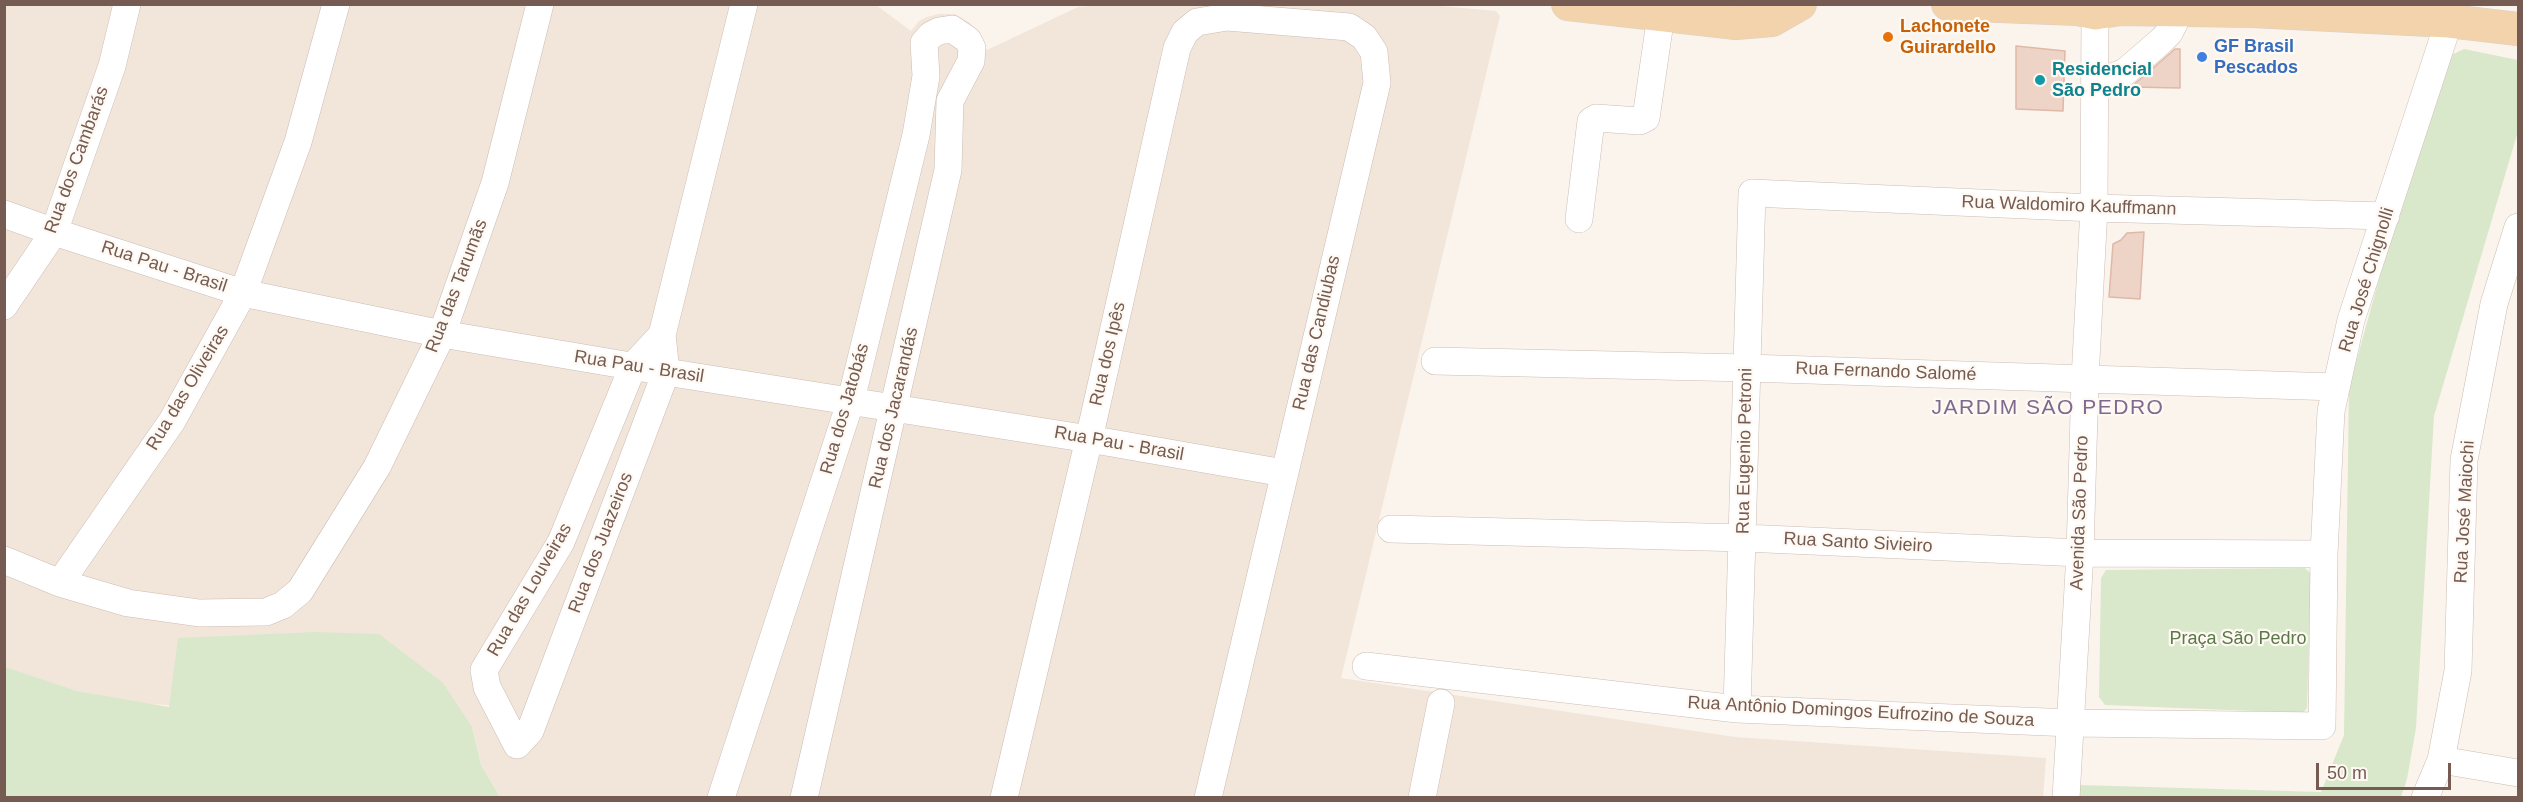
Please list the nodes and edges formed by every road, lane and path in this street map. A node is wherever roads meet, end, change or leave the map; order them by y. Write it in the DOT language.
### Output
graph roads {
  1 [pos="127,4"];
  2 [pos="336,4"];
  3 [pos="540,4"];
  4 [pos="744,4"];
  5 [pos="1568,4"];
  6 [pos="1800,4"];
  7 [pos="1948,4"];
  8 [pos="2099,8"];
  9 [pos="2181,10"];
  10 [pos="1661,15"];
  11 [pos="2449,21"];
  12 [pos="1197,22"];
  13 [pos="2518,28"];
  14 [pos="952,29"];
  15 [pos="2095,84"];
  16 [pos="1752,194"];
  17 [pos="2094,208"];
  18 [pos="4,214"];
  19 [pos="2386,216"];
  20 [pos="1579,219"];
  21 [pos="2518,227"];
  22 [pos="54,232"];
  23 [pos="243,293"];
  24 [pos="4,306"];
  25 [pos="442,334"];
  26 [pos="662,335"];
  27 [pos="1435,361"];
  28 [pos="633,366"];
  29 [pos="1747,368"];
  30 [pos="666,372"];
  31 [pos="2085,379"];
  32 [pos="2336,387"];
  33 [pos="851,400"];
  34 [pos="894,407"];
  35 [pos="1089,439"];
  36 [pos="1284,473"];
  37 [pos="1391,529"];
  38 [pos="1743,537"];
  39 [pos="2080,553"];
  40 [pos="2324,554"];
  41 [pos="4,560"];
  42 [pos="60,583"];
  43 [pos="1366,666"];
  44 [pos="1442,703"];
  45 [pos="1737,709"];
  46 [pos="2071,723"];
  47 [pos="2322,726"];
  48 [pos="517,746"];
  49 [pos="2441,760"];
  50 [pos="2518,773"];
  51 [pos="721,798"];
  52 [pos="804,798"];
  53 [pos="1004,798"];
  54 [pos="1208,798"];
  55 [pos="1422,798"];
  56 [pos="2066,798"];
  57 [pos="2425,798"];
  1 -- 22 [label="street, Rua dos Cambarás"];
  2 -- 23 [label="street, Rua das Oliveiras"];
  3 -- 25 [label="street, Rua das Tarumãs"];
  4 -- 26 [label="street, Rua dos Juazeiros"];
  5 -- 10 [label="main road"];
  6 -- 10 [label="main road"];
  7 -- 8 [label="main road"];
  8 -- 9 [label="main road"];
  8 -- 15 [label="street, Avenida São Pedro"];
  9 -- 11 [label="main road"];
  9 -- 15 [label="street"];
  10 -- 20 [label="street"];
  11 -- 13 [label="main road"];
  11 -- 19 [label="street, Rua José Chignolli"];
  12 -- 35 [label="street, Rua dos Ipês"];
  12 -- 36 [label="street, Rua das Candiubas"];
  14 -- 33 [label="street, Rua dos Jatobás"];
  14 -- 34 [label="street, Rua dos Jacarandás"];
  15 -- 17 [label="street, Avenida São Pedro"];
  16 -- 17 [label="street, Rua Waldomiro Kauffmann"];
  16 -- 29 [label="street, Rua Eugenio Petroni"];
  17 -- 19 [label="street, Rua Waldomiro Kauffmann"];
  17 -- 31 [label="street, Avenida São Pedro"];
  18 -- 22 [label="street, Rua Pau - Brasil"];
  19 -- 32 [label="street, Rua José Chignolli"];
  21 -- 49 [label="street, Rua José Maiochi"];
  22 -- 23 [label="street, Rua Pau - Brasil"];
  22 -- 24 [label="street, Rua dos Cambarás"];
  23 -- 25 [label="street, Rua Pau - Brasil"];
  23 -- 42 [label="street, Rua das Oliveiras"];
  25 -- 28 [label="street, Rua Pau - Brasil"];
  25 -- 42 [label="street, Rua das Tarumãs"];
  26 -- 28 [label="street, Rua dos Juazeiros"];
  26 -- 30 [label="street, Rua dos Juazeiros"];
  27 -- 29 [label="street, Rua Fernando Salomé"];
  28 -- 30 [label="street, Rua Pau - Brasil"];
  28 -- 48 [label="street, Rua das Louveiras"];
  29 -- 31 [label="street, Rua Fernando Salomé"];
  29 -- 38 [label="street, Rua Eugenio Petroni"];
  30 -- 33 [label="street, Rua Pau - Brasil"];
  30 -- 48 [label="street, Rua dos Juazeiros"];
  31 -- 32 [label="street, Rua Fernando Salomé"];
  31 -- 39 [label="street, Avenida São Pedro"];
  32 -- 40 [label="street, Rua José Chignolli"];
  33 -- 34 [label="street, Rua Pau - Brasil"];
  33 -- 51 [label="street, Rua dos Jatobás"];
  34 -- 35 [label="street, Rua Pau - Brasil"];
  34 -- 52 [label="street, Rua dos Jacarandás"];
  35 -- 36 [label="street, Rua Pau - Brasil"];
  35 -- 53 [label="street, Rua dos Ipês"];
  36 -- 54 [label="street, Rua das Candiubas"];
  37 -- 38 [label="street, Rua Santo Sivieiro"];
  38 -- 39 [label="street, Rua Santo Sivieiro"];
  38 -- 45 [label="street, Rua Eugenio Petroni"];
  39 -- 40 [label="street, Rua Santo Sivieiro"];
  39 -- 46 [label="street, Avenida São Pedro"];
  40 -- 47 [label="street, Rua José Chignolli"];
  41 -- 42 [label="street"];
  43 -- 45 [label="street, Rua Antônio Domingos Eufrozino de Souza"];
  44 -- 55 [label="street"];
  45 -- 46 [label="street, Rua Antônio Domingos Eufrozino de Souza"];
  46 -- 47 [label="street, Rua Antônio Domingos Eufrozino de Souza"];
  46 -- 56 [label="street, Avenida São Pedro"];
  49 -- 50 [label="street"];
  49 -- 57 [label="street, Rua José Maiochi"];
}
